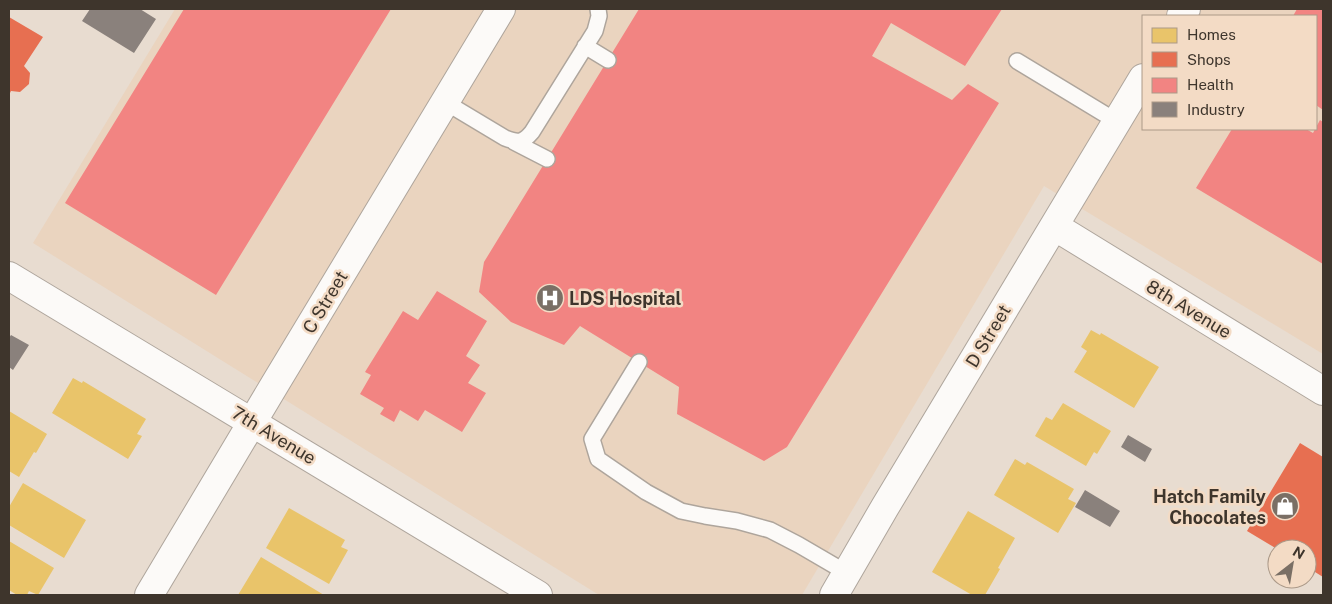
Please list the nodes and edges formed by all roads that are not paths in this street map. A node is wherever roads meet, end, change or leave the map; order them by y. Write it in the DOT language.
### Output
graph roads {
  1 [pos="501,9"];
  2 [pos="598,9"];
  3 [pos="585,46"];
  4 [pos="608,60"];
  5 [pos="1017,61"];
  6 [pos="1142,80"];
  7 [pos="445,102"];
  8 [pos="1116,121"];
  9 [pos="514,142"];
  10 [pos="547,160"];
  11 [pos="1054,226"];
  12 [pos="9,276"];
  13 [pos="639,362"];
  14 [pos="1323,391"];
  15 [pos="253,422"];
  16 [pos="841,584"];
  17 [pos="149,595"];
  18 [pos="538,595"];
  1 -- 7 [label="street, C Street"];
  2 -- 3 [label="lane"];
  3 -- 4 [label="lane"];
  3 -- 9 [label="lane"];
  5 -- 8 [label="lane"];
  6 -- 8 [label="street, D Street"];
  7 -- 9 [label="lane"];
  7 -- 15 [label="street, C Street"];
  8 -- 11 [label="street, D Street"];
  9 -- 10 [label="lane"];
  11 -- 14 [label="street, 8th Avenue"];
  11 -- 16 [label="street, D Street"];
  12 -- 15 [label="street, 7th Avenue"];
  13 -- 16 [label="lane"];
  15 -- 17 [label="street, C Street"];
  15 -- 18 [label="street, 7th Avenue"];
}
